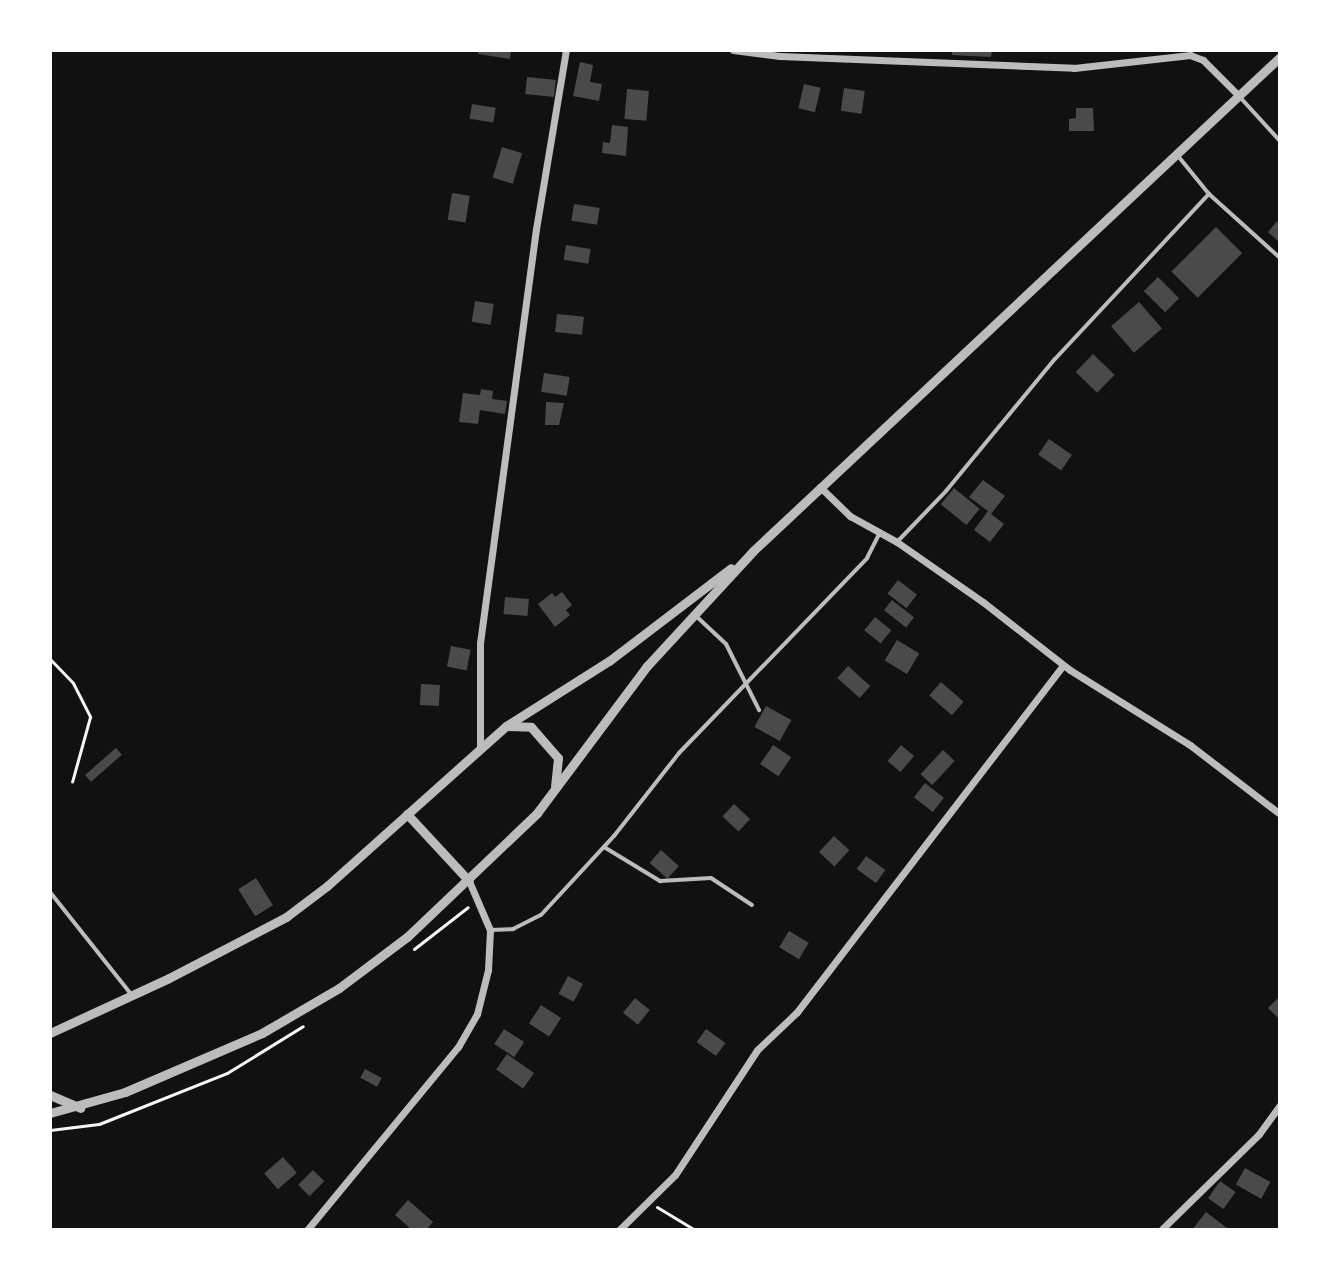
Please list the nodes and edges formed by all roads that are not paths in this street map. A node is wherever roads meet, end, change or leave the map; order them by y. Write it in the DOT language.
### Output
graph roads {
  1 [pos="566,50"];
  2 [pos="733,50"];
  3 [pos="1280,57"];
  4 [pos="1238,95"];
  5 [pos="1280,141"];
  6 [pos="1177,154"];
  7 [pos="1209,194"];
  8 [pos="1280,258"];
  9 [pos="820,487"];
  10 [pos="879,534"];
  11 [pos="897,542"];
  12 [pos="753,551"];
  13 [pos="694,615"];
  14 [pos="1063,665"];
  15 [pos="746,684"];
  16 [pos="759,710"];
  17 [pos="506,726"];
  18 [pos="480,748"];
  19 [pos="553,793"];
  20 [pos="407,814"];
  21 [pos="1280,814"];
  22 [pos="604,847"];
  23 [pos="469,881"];
  24 [pos="50,892"];
  25 [pos="752,905"];
  26 [pos="490,930"];
  27 [pos="132,995"];
  28 [pos="50,1033"];
  29 [pos="50,1095"];
  30 [pos="1280,1105"];
  31 [pos="80,1108"];
  32 [pos="50,1113"];
  33 [pos="307,1230"];
  34 [pos="619,1230"];
  35 [pos="1161,1230"];
  1 -- 18 [label="street"];
  2 -- 4 [label="street"];
  3 -- 4 [label="street"];
  4 -- 5 [label="lane"];
  4 -- 6 [label="street"];
  6 -- 7 [label="lane"];
  6 -- 9 [label="street"];
  7 -- 8 [label="lane"];
  7 -- 11 [label="lane"];
  9 -- 10 [label="street"];
  9 -- 12 [label="street"];
  10 -- 11 [label="street"];
  10 -- 15 [label="lane"];
  11 -- 14 [label="street"];
  12 -- 13 [label="street"];
  12 -- 17 [label="street"];
  13 -- 15 [label="lane"];
  13 -- 19 [label="street"];
  14 -- 21 [label="street"];
  14 -- 34 [label="street"];
  15 -- 16 [label="lane"];
  15 -- 22 [label="lane"];
  17 -- 18 [label="street"];
  17 -- 19 [label="street"];
  18 -- 20 [label="street"];
  19 -- 23 [label="street"];
  20 -- 23 [label="street"];
  20 -- 27 [label="street"];
  22 -- 25 [label="lane"];
  22 -- 26 [label="lane"];
  23 -- 26 [label="street"];
  23 -- 31 [label="street"];
  24 -- 27 [label="lane"];
  26 -- 33 [label="street"];
  27 -- 28 [label="street"];
  29 -- 31 [label="street"];
  30 -- 35 [label="street"];
  31 -- 32 [label="street"];
}
